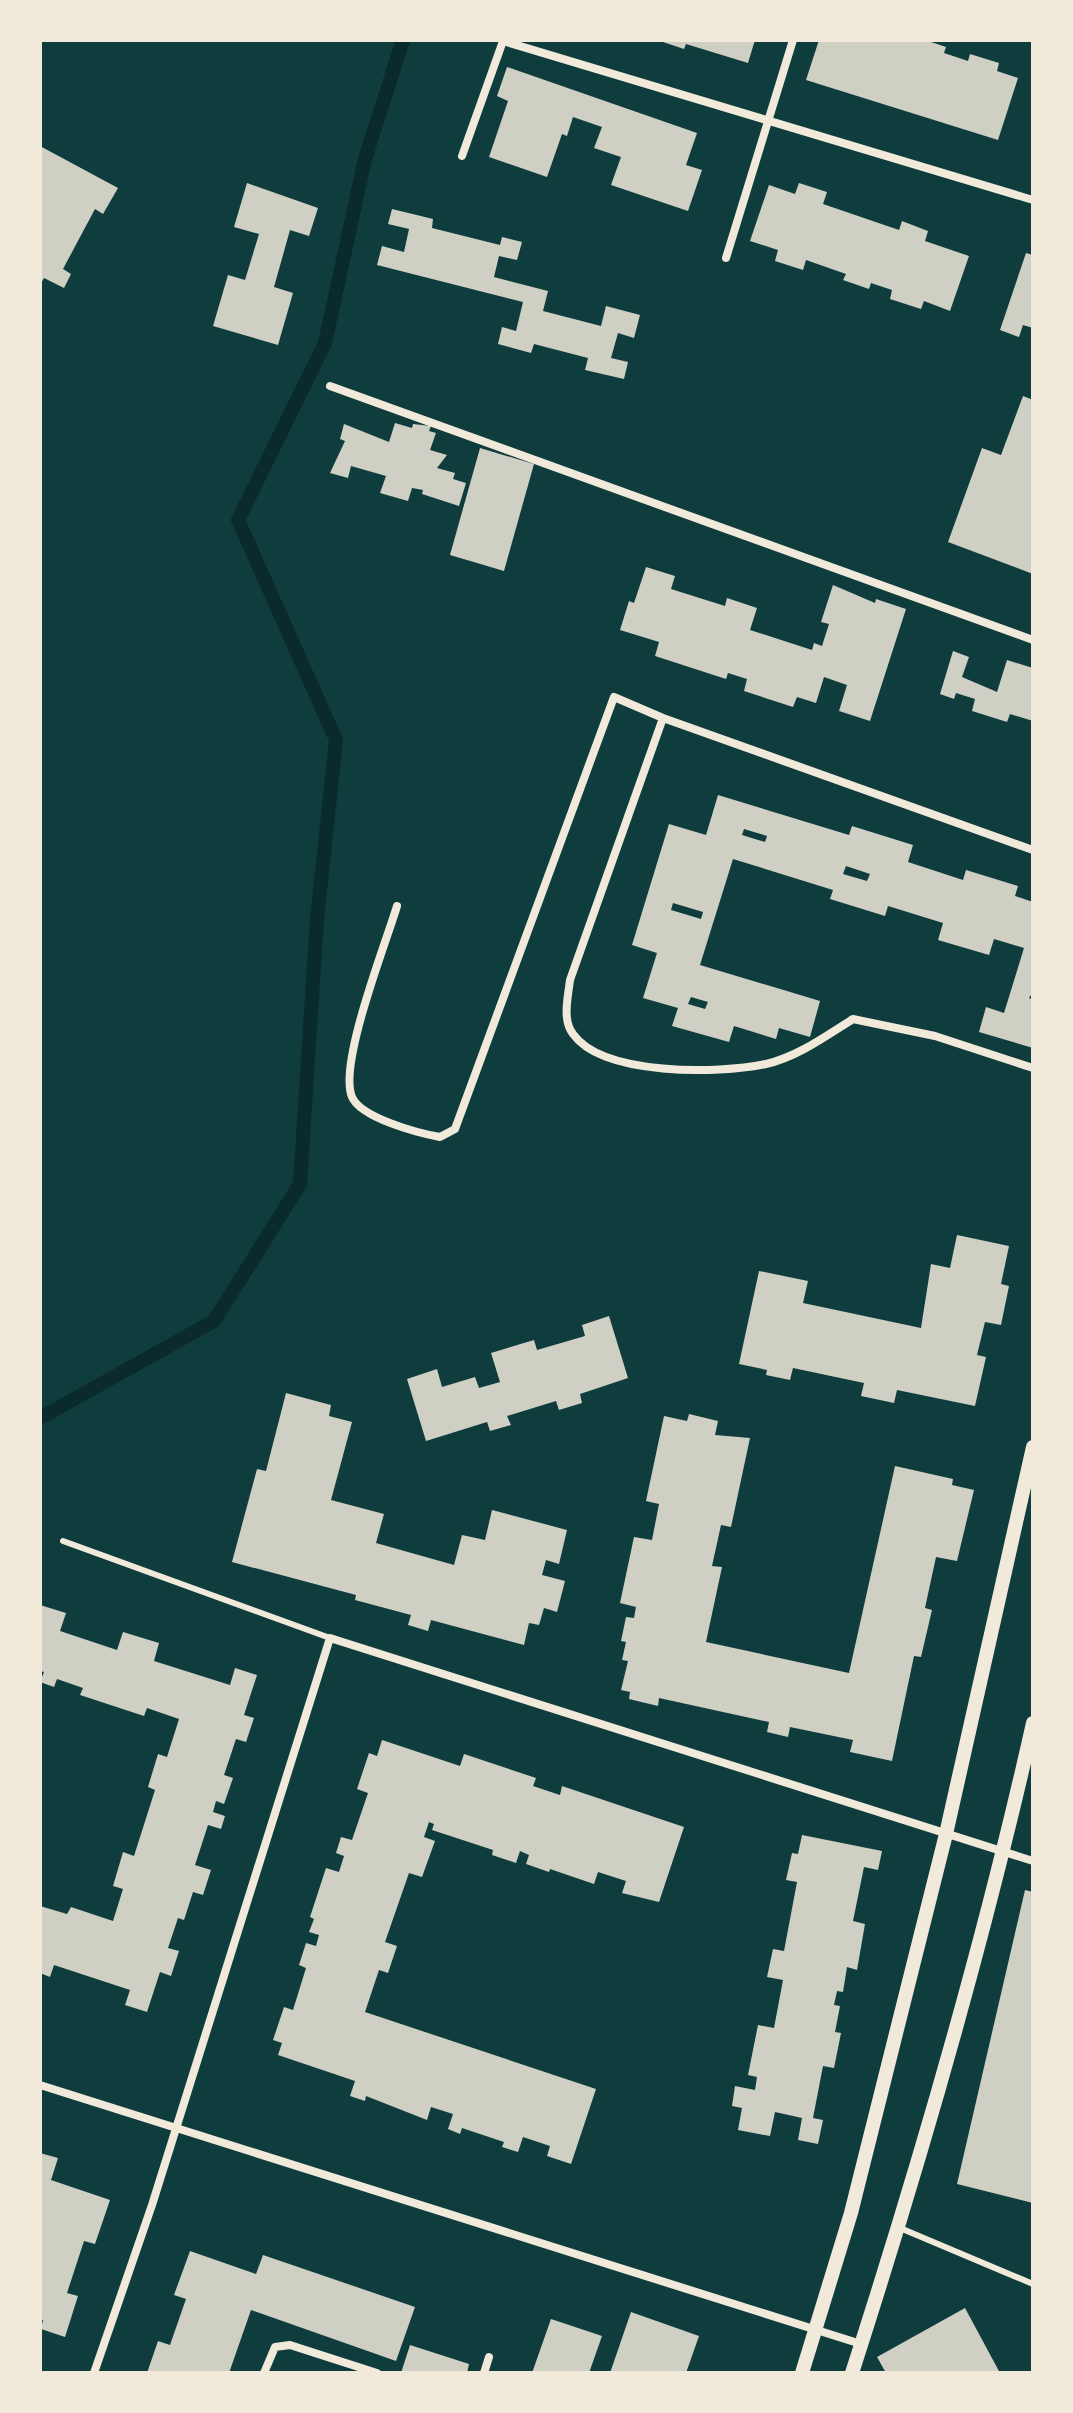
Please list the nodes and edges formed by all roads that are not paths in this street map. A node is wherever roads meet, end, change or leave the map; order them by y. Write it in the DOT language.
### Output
graph roads {
  1 [pos="793,40"];
  2 [pos="767,123"];
  3 [pos="462,156"];
  4 [pos="1033,200"];
  5 [pos="726,258"];
  6 [pos="330,386"];
  7 [pos="1033,640"];
  8 [pos="663,718"];
  9 [pos="1033,850"];
  10 [pos="397,906"];
  11 [pos="1033,1068"];
  12 [pos="1033,1447"];
  13 [pos="63,1541"];
  14 [pos="330,1638"];
  15 [pos="1033,1723"];
  16 [pos="946,1834"];
  17 [pos="1004,1854"];
  18 [pos="1033,1861"];
  19 [pos="40,2085"];
  20 [pos="175,2127"];
  21 [pos="899,2228"];
  22 [pos="1033,2284"];
  23 [pos="816,2330"];
  24 [pos="861,2344"];
  25 [pos="489,2357"];
  26 [pos="94,2373"];
  27 [pos="264,2373"];
  28 [pos="377,2373"];
  29 [pos="484,2373"];
  30 [pos="802,2373"];
  31 [pos="852,2373"];
  1 -- 2 [label="street"];
  2 -- 3 [label="street"];
  2 -- 4 [label="street"];
  2 -- 5 [label="street"];
  6 -- 7 [label="street"];
  8 -- 9 [label="street"];
  8 -- 10 [label="street"];
  8 -- 11 [label="street"];
  12 -- 16 [label="street"];
  13 -- 14 [label="lane"];
  14 -- 16 [label="street"];
  14 -- 20 [label="street"];
  15 -- 17 [label="street"];
  16 -- 17 [label="street"];
  16 -- 23 [label="street"];
  17 -- 18 [label="street"];
  17 -- 21 [label="street"];
  19 -- 20 [label="street"];
  20 -- 23 [label="street"];
  20 -- 26 [label="street"];
  21 -- 22 [label="lane"];
  21 -- 24 [label="street"];
  23 -- 24 [label="street"];
  23 -- 30 [label="street"];
  24 -- 31 [label="street"];
  25 -- 29 [label="street"];
  27 -- 28 [label="street"];
}
